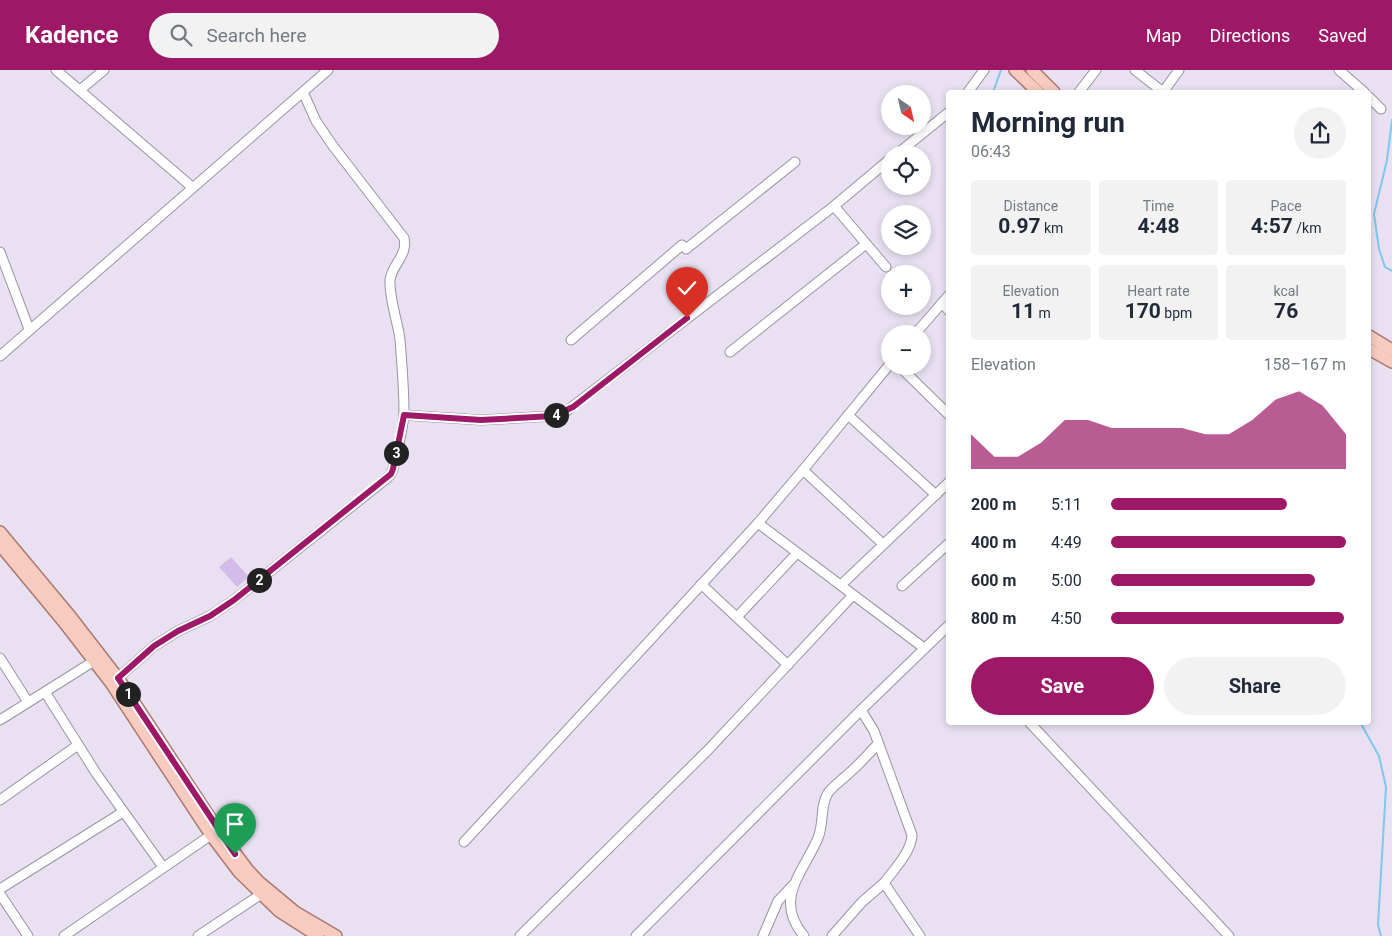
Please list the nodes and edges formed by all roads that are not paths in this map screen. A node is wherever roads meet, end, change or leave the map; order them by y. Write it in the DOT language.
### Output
graph roads {
  1 [pos="56,70"];
  2 [pos="104,70"];
  3 [pos="328,70"];
  4 [pos="984,70"];
  5 [pos="1015,70"];
  6 [pos="1032,70"];
  7 [pos="1096,70"];
  8 [pos="1135,70"];
  9 [pos="1179,70"];
  10 [pos="1338,70"];
  11 [pos="80,90"];
  12 [pos="969,90"];
  13 [pos="1036,90"];
  14 [pos="1052,90"];
  15 [pos="1081,90"];
  16 [pos="1160,90"];
  17 [pos="1164,90"];
  18 [pos="1362,90"];
  19 [pos="303,92"];
  20 [pos="1371,99"];
  21 [pos="1382,109"];
  22 [pos="946,114"];
  23 [pos="908,145"];
  24 [pos="795,162"];
  25 [pos="881,167"];
  26 [pos="192,188"];
  27 [pos="834,206"];
  28 [pos="866,244"];
  29 [pos="0,252"];
  30 [pos="884,265"];
  31 [pos="946,299"];
  32 [pos="942,304"];
  33 [pos="946,308"];
  34 [pos="924,325"];
  35 [pos="30,329"];
  36 [pos="1371,337"];
  37 [pos="571,340"];
  38 [pos="1371,350"];
  39 [pos="1392,350"];
  40 [pos="730,352"];
  41 [pos="0,356"];
  42 [pos="1392,362"];
  43 [pos="881,375"];
  44 [pos="909,375"];
  45 [pos="946,412"];
  46 [pos="404,415"];
  47 [pos="848,415"];
  48 [pos="803,470"];
  49 [pos="946,485"];
  50 [pos="936,495"];
  51 [pos="758,523"];
  52 [pos="0,532"];
  53 [pos="883,544"];
  54 [pos="0,545"];
  55 [pos="946,547"];
  56 [pos="797,552"];
  57 [pos="701,584"];
  58 [pos="841,585"];
  59 [pos="902,586"];
  60 [pos="853,594"];
  61 [pos="737,617"];
  62 [pos="946,632"];
  63 [pos="924,648"];
  64 [pos="0,658"];
  65 [pos="94,661"];
  66 [pos="788,664"];
  67 [pos="118,678"];
  68 [pos="45,692"];
  69 [pos="28,702"];
  70 [pos="861,710"];
  71 [pos="0,720"];
  72 [pos="1032,725"];
  73 [pos="878,744"];
  74 [pos="78,745"];
  75 [pos="0,800"];
  76 [pos="123,812"];
  77 [pos="211,834"];
  78 [pos="464,842"];
  79 [pos="163,867"];
  80 [pos="884,883"];
  81 [pos="794,885"];
  82 [pos="0,889"];
  83 [pos="0,894"];
  84 [pos="260,895"];
  85 [pos="28,936"];
  86 [pos="64,936"];
  87 [pos="198,936"];
  88 [pos="318,936"];
  89 [pos="336,936"];
  90 [pos="520,936"];
  91 [pos="636,936"];
  92 [pos="763,936"];
  93 [pos="804,936"];
  94 [pos="832,936"];
  95 [pos="920,936"];
  96 [pos="1229,936"];
  1 -- 11 [label="street"];
  2 -- 11 [label="street"];
  3 -- 19 [label="street"];
  4 -- 12 [label="street"];
  5 -- 13 [label="main road"];
  6 -- 14 [label="main road"];
  7 -- 15 [label="street"];
  8 -- 16 [label="street"];
  9 -- 17 [label="street"];
  10 -- 18 [label="street"];
  11 -- 26 [label="street"];
  19 -- 26 [label="street"];
  19 -- 46 [label="street"];
  20 -- 21 [label="street"];
  22 -- 23 [label="street"];
  24 -- 37 [label="street"];
  25 -- 27 [label="street"];
  26 -- 35 [label="street"];
  27 -- 28 [label="street"];
  27 -- 46 [label="street"];
  28 -- 30 [label="street"];
  28 -- 40 [label="street"];
  29 -- 35 [label="street"];
  31 -- 32 [label="street"];
  32 -- 33 [label="street"];
  32 -- 34 [label="street"];
  35 -- 41 [label="street"];
  36 -- 39 [label="main road"];
  38 -- 42 [label="main road"];
  43 -- 47 [label="street"];
  44 -- 45 [label="street"];
  46 -- 67 [label="street"];
  47 -- 48 [label="street"];
  47 -- 50 [label="street"];
  48 -- 51 [label="street"];
  48 -- 53 [label="street"];
  49 -- 50 [label="street"];
  50 -- 53 [label="street"];
  51 -- 56 [label="street"];
  51 -- 57 [label="street"];
  52 -- 67 [label="main road"];
  53 -- 58 [label="street"];
  54 -- 65 [label="main road"];
  55 -- 59 [label="street"];
  56 -- 58 [label="street"];
  56 -- 61 [label="street"];
  57 -- 61 [label="street"];
  57 -- 78 [label="street"];
  58 -- 60 [label="street"];
  60 -- 63 [label="street"];
  60 -- 66 [label="street"];
  61 -- 66 [label="street"];
  62 -- 63 [label="street"];
  63 -- 70 [label="street"];
  64 -- 69 [label="street"];
  65 -- 68 [label="street"];
  65 -- 77 [label="main road"];
  66 -- 90 [label="street"];
  67 -- 89 [label="main road"];
  68 -- 69 [label="street"];
  68 -- 74 [label="street"];
  69 -- 71 [label="street"];
  70 -- 73 [label="street"];
  70 -- 91 [label="street"];
  72 -- 96 [label="street"];
  73 -- 80 [label="street"];
  73 -- 81 [label="street"];
  74 -- 75 [label="street"];
  74 -- 76 [label="street"];
  76 -- 79 [label="street"];
  76 -- 82 [label="street"];
  77 -- 79 [label="street"];
  77 -- 84 [label="main road"];
  79 -- 86 [label="street"];
  80 -- 94 [label="street"];
  80 -- 95 [label="street"];
  81 -- 92 [label="street"];
  81 -- 93 [label="street"];
  83 -- 85 [label="street"];
  84 -- 87 [label="street"];
  84 -- 88 [label="main road"];
}
